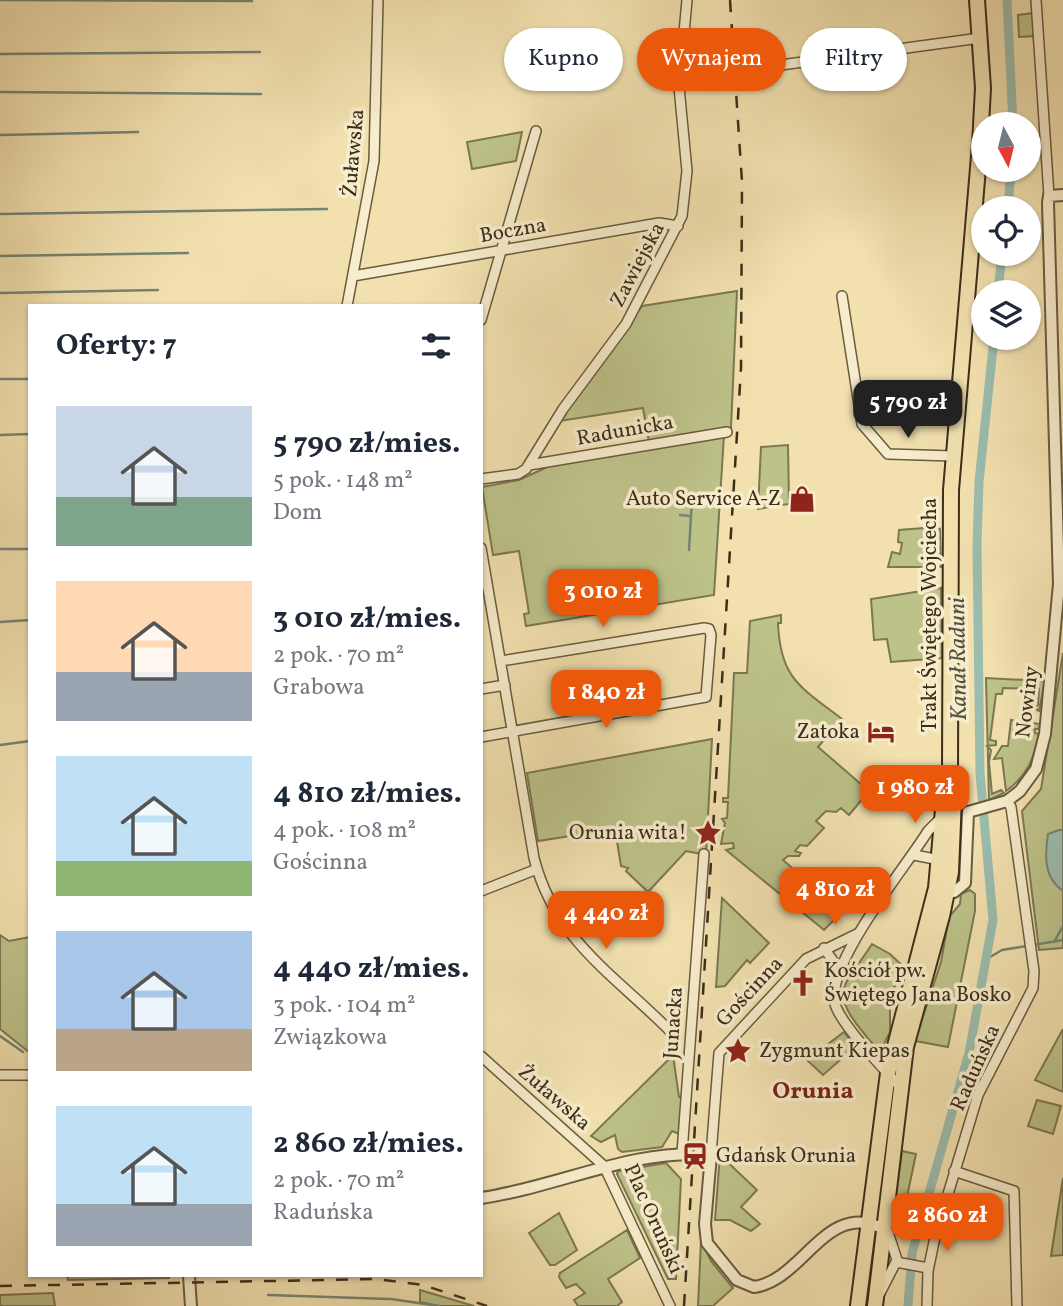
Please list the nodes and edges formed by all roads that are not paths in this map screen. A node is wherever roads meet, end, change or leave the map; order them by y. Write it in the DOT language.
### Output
graph roads {
  1 [pos="378,0"];
  2 [pos="687,0"];
  3 [pos="977,0"];
  4 [pos="1036,0"];
  5 [pos="980,38"];
  6 [pos="786,64"];
  7 [pos="536,131"];
  8 [pos="1063,195"];
  9 [pos="1049,197"];
  10 [pos="678,226"];
  11 [pos="502,250"];
  12 [pos="353,276"];
  13 [pos="842,296"];
  14 [pos="347,304"];
  15 [pos="483,313"];
  16 [pos="727,432"];
  17 [pos="953,456"];
  18 [pos="529,465"];
  19 [pos="483,479"];
  20 [pos="483,559"];
  21 [pos="501,661"];
  22 [pos="505,685"];
  23 [pos="483,689"];
  24 [pos="512,732"];
  25 [pos="483,737"];
  26 [pos="1007,801"];
  27 [pos="947,824"];
  28 [pos="704,854"];
  29 [pos="914,855"];
  30 [pos="940,860"];
  31 [pos="537,869"];
  32 [pos="483,890"];
  33 [pos="942,890"];
  34 [pos="859,933"];
  35 [pos="824,948"];
  36 [pos="840,971"];
  37 [pos="671,1032"];
  38 [pos="893,1051"];
  39 [pos="483,1058"];
  40 [pos="876,1059"];
  41 [pos="888,1073"];
  42 [pos="0,1075"];
  43 [pos="28,1075"];
  44 [pos="901,1088"];
  45 [pos="682,1153"];
  46 [pos="711,1155"];
  47 [pos="604,1166"];
  48 [pos="954,1171"];
  49 [pos="483,1198"];
  50 [pos="887,1208"];
  51 [pos="869,1221"];
  52 [pos="884,1229"];
  53 [pos="899,1263"];
  54 [pos="928,1268"];
  55 [pos="189,1277"];
  56 [pos="876,1302"];
  57 [pos="191,1306"];
  58 [pos="670,1306"];
  59 [pos="858,1306"];
  60 [pos="927,1306"];
  61 [pos="1017,1306"];
  1 -- 12 [label="street, Żuławska"];
  2 -- 10 [label="street, Zawiejska"];
  3 -- 5 [label="main road, Trakt Świętego Wojciecha"];
  4 -- 9 [label="street, Nowiny"];
  5 -- 6 [label="street"];
  5 -- 17 [label="main road, Trakt Świętego Wojciecha"];
  7 -- 11 [label="street"];
  8 -- 9 [label="street"];
  9 -- 26 [label="street, Nowiny"];
  10 -- 11 [label="street, Boczna"];
  10 -- 18 [label="street, Zawiejska"];
  11 -- 12 [label="street, Boczna"];
  11 -- 15 [label="street"];
  12 -- 14 [label="street, Żuławska"];
  13 -- 17 [label="street"];
  16 -- 18 [label="street, Radunicka"];
  17 -- 27 [label="main road, Trakt Świętego Wojciecha"];
  18 -- 19 [label="street"];
  20 -- 21 [label="street"];
  21 -- 22 [label="street"];
  21 -- 24 [label="street"];
  22 -- 23 [label="street"];
  22 -- 24 [label="street"];
  24 -- 25 [label="street"];
  24 -- 31 [label="street"];
  26 -- 33 [label="street"];
  26 -- 48 [label="street, Raduńska"];
  27 -- 29 [label="street"];
  27 -- 29 [label="street"];
  27 -- 30 [label="main road, Trakt Świętego Wojciecha"];
  27 -- 33 [label="main road, Trakt Świętego Wojciecha"];
  28 -- 45 [label="street, Junacka"];
  29 -- 30 [label="street"];
  29 -- 34 [label="street"];
  30 -- 33 [label="main road, Trakt Świętego Wojciecha"];
  31 -- 32 [label="street"];
  31 -- 37 [label="street"];
  33 -- 38 [label="main road, Trakt Świętego Wojciecha"];
  33 -- 44 [label="main road, Trakt Świętego Wojciecha"];
  34 -- 35 [label="street, Gościnna"];
  34 -- 36 [label="street"];
  35 -- 36 [label="street"];
  35 -- 46 [label="street, Gościnna"];
  36 -- 40 [label="street"];
  38 -- 40 [label="street"];
  38 -- 41 [label="main road, Trakt Świętego Wojciecha"];
  39 -- 47 [label="street, Żuławska"];
  40 -- 41 [label="street"];
  41 -- 44 [label="street"];
  41 -- 51 [label="main road, Trakt Świętego Wojciecha"];
  42 -- 43 [label="street"];
  44 -- 50 [label="main road, Trakt Świętego Wojciecha"];
  45 -- 46 [label="street, Plac Oruński"];
  45 -- 47 [label="street, Plac Oruński"];
  46 -- 51 [label="street"];
  47 -- 49 [label="street"];
  47 -- 58 [label="street, Plac Oruński"];
  48 -- 54 [label="street, Raduńska"];
  48 -- 61 [label="street"];
  50 -- 51 [label="street"];
  50 -- 52 [label="main road, Trakt Świętego Wojciecha"];
  51 -- 52 [label="street"];
  51 -- 59 [label="main road, Trakt Świętego Wojciecha"];
  52 -- 53 [label="street"];
  52 -- 56 [label="main road, Trakt Świętego Wojciecha"];
  53 -- 54 [label="street"];
  53 -- 56 [label="street"];
  54 -- 60 [label="street, Raduńska"];
  55 -- 57 [label="street"];
}
